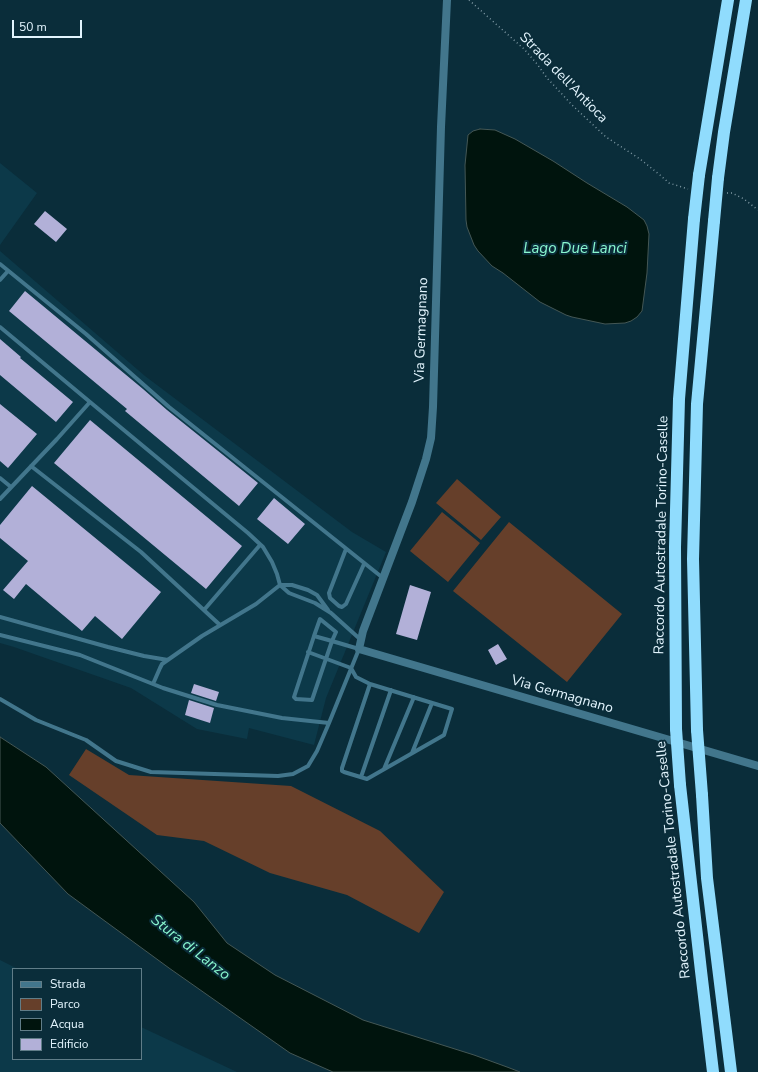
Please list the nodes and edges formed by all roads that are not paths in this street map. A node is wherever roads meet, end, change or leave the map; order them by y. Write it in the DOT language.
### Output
graph roads {
  1 [pos="447,0"];
  2 [pos="728,0"];
  3 [pos="746,0"];
  4 [pos="0,264"];
  5 [pos="8,271"];
  6 [pos="0,280"];
  7 [pos="0,327"];
  8 [pos="90,402"];
  9 [pos="31,466"];
  10 [pos="0,478"];
  11 [pos="11,487"];
  12 [pos="0,499"];
  13 [pos="260,545"];
  14 [pos="346,549"];
  15 [pos="364,564"];
  16 [pos="383,579"];
  17 [pos="280,586"];
  18 [pos="204,610"];
  19 [pos="331,613"];
  20 [pos="0,617"];
  21 [pos="220,625"];
  22 [pos="0,634"];
  23 [pos="314,636"];
  24 [pos="332,641"];
  25 [pos="362,641"];
  26 [pos="359,649"];
  27 [pos="308,652"];
  28 [pos="326,658"];
  29 [pos="168,660"];
  30 [pos="351,668"];
  31 [pos="153,684"];
  32 [pos="370,684"];
  33 [pos="391,690"];
  34 [pos="414,697"];
  35 [pos="0,699"];
  36 [pos="432,703"];
  37 [pos="329,723"];
  38 [pos="412,753"];
  39 [pos="758,766"];
  40 [pos="384,769"];
  41 [pos="361,777"];
  42 [pos="713,1072"];
  43 [pos="731,1072"];
  1 -- 16 [label="street, Via Germagnano"];
  2 -- 42 [label="highway, Raccordo Autostradale Torino-Caselle, bridge"];
  3 -- 43 [label="highway, bridge"];
  4 -- 5 [label="lane"];
  5 -- 6 [label="lane"];
  5 -- 14 [label="lane"];
  7 -- 8 [label="lane"];
  8 -- 9 [label="lane"];
  8 -- 13 [label="lane"];
  9 -- 11 [label="lane"];
  9 -- 18 [label="lane"];
  10 -- 11 [label="lane"];
  11 -- 12 [label="lane"];
  13 -- 17 [label="lane"];
  13 -- 18 [label="lane"];
  14 -- 15 [label="lane"];
  14 -- 15 [label="lane"];
  15 -- 16 [label="lane"];
  16 -- 25 [label="street, Via Germagnano"];
  17 -- 19 [label="lane"];
  17 -- 19 [label="lane"];
  17 -- 21 [label="lane"];
  18 -- 21 [label="lane"];
  19 -- 25 [label="lane"];
  20 -- 29 [label="lane"];
  21 -- 29 [label="lane"];
  22 -- 31 [label="lane"];
  23 -- 24 [label="lane"];
  23 -- 24 [label="lane"];
  23 -- 27 [label="lane"];
  24 -- 26 [label="lane"];
  24 -- 28 [label="lane"];
  25 -- 26 [label="street, Via Germagnano"];
  26 -- 30 [label="lane, Via Germagnano"];
  26 -- 39 [label="street, Via Germagnano"];
  27 -- 28 [label="lane"];
  27 -- 28 [label="lane"];
  28 -- 30 [label="lane"];
  29 -- 31 [label="lane"];
  30 -- 32 [label="lane"];
  30 -- 37 [label="lane, Via Germagnano"];
  31 -- 37 [label="lane"];
  32 -- 33 [label="lane"];
  32 -- 41 [label="lane"];
  33 -- 34 [label="lane"];
  33 -- 41 [label="lane"];
  34 -- 36 [label="lane"];
  34 -- 40 [label="lane"];
  35 -- 37 [label="lane, Via Germagnano"];
  36 -- 38 [label="lane"];
  36 -- 38 [label="lane"];
  38 -- 40 [label="lane"];
  40 -- 41 [label="lane"];
}
